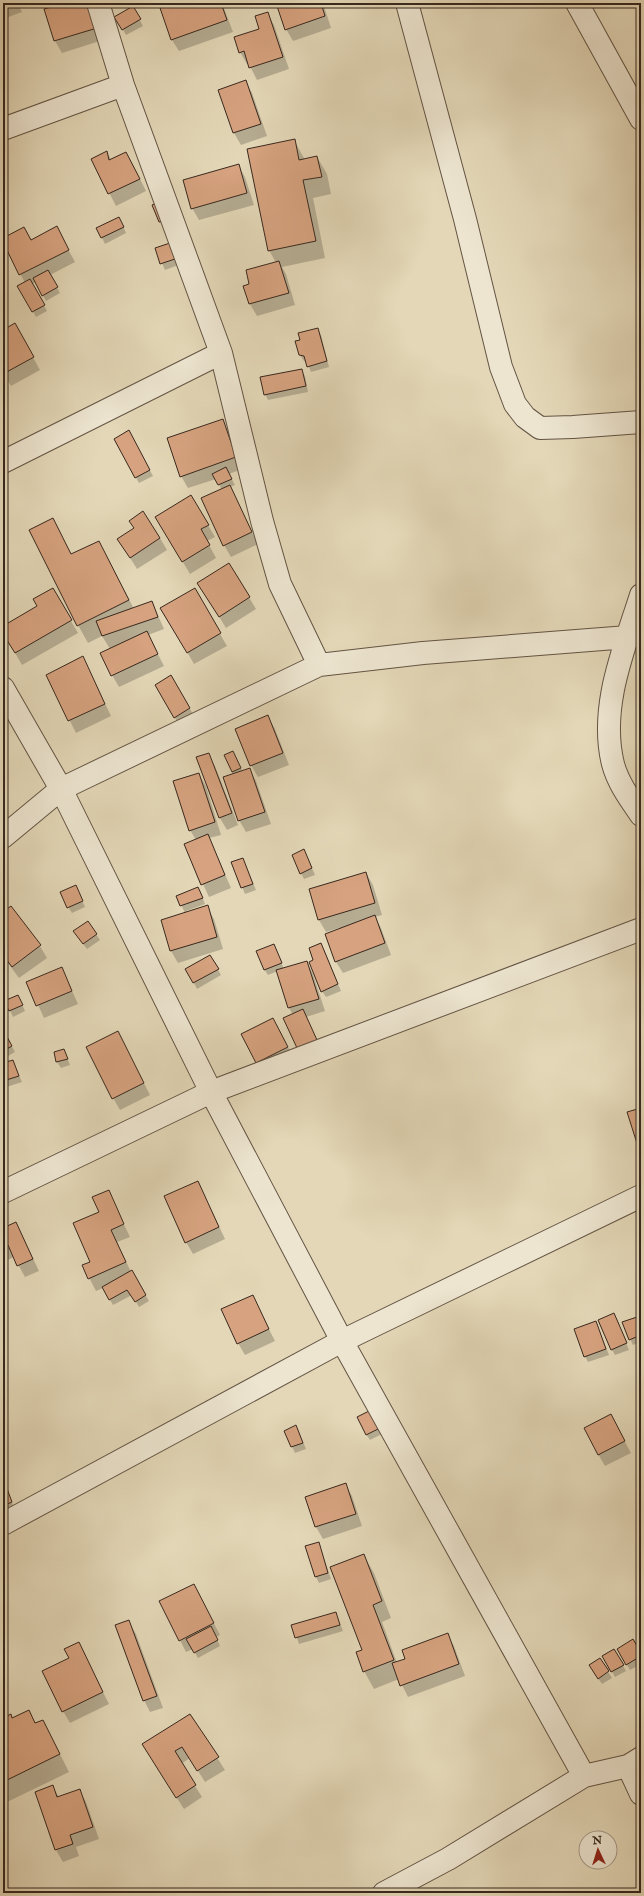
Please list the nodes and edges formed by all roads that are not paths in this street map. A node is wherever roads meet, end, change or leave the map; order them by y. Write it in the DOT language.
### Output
graph roads {
  1 [pos="98,3"];
  2 [pos="407,3"];
  3 [pos="577,3"];
  4 [pos="123,85"];
  5 [pos="641,119"];
  6 [pos="3,129"];
  7 [pos="221,353"];
  8 [pos="641,422"];
  9 [pos="3,462"];
  10 [pos="641,595"];
  11 [pos="628,638"];
  12 [pos="319,665"];
  13 [pos="3,688"];
  14 [pos="61,789"];
  15 [pos="641,815"];
  16 [pos="3,837"];
  17 [pos="641,929"];
  18 [pos="211,1092"];
  19 [pos="3,1192"];
  20 [pos="641,1196"];
  21 [pos="342,1341"];
  22 [pos="3,1524"];
  23 [pos="634,1762"];
  24 [pos="584,1776"];
  25 [pos="641,1794"];
  26 [pos="384,1893"];
  1 -- 4 [label="street"];
  2 -- 8 [label="street"];
  3 -- 5 [label="street"];
  4 -- 6 [label="street"];
  4 -- 7 [label="street"];
  7 -- 9 [label="street"];
  7 -- 12 [label="street"];
  10 -- 11 [label="street"];
  11 -- 12 [label="street"];
  11 -- 15 [label="street"];
  12 -- 14 [label="street"];
  13 -- 14 [label="street"];
  14 -- 16 [label="street"];
  14 -- 18 [label="street"];
  17 -- 18 [label="street"];
  18 -- 19 [label="street"];
  18 -- 21 [label="street"];
  20 -- 21 [label="street"];
  21 -- 22 [label="street"];
  21 -- 24 [label="street"];
  23 -- 24 [label="street"];
  23 -- 25 [label="street"];
  24 -- 26 [label="street"];
}
